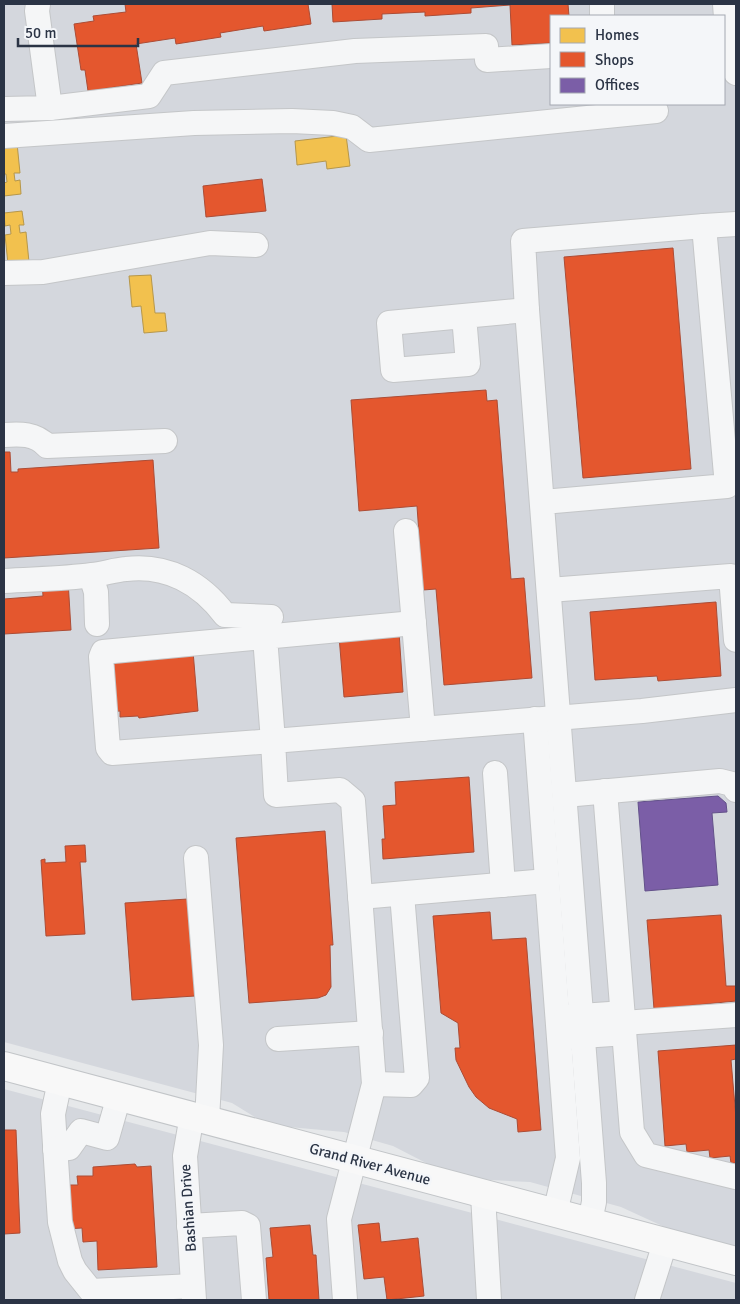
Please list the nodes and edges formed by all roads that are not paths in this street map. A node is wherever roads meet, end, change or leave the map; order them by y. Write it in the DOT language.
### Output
graph roads {
  1 [pos="38,4"];
  2 [pos="725,4"];
  3 [pos="550,56"];
  4 [pos="736,74"];
  5 [pos="50,108"];
  6 [pos="4,109"];
  7 [pos="656,111"];
  8 [pos="4,136"];
  9 [pos="736,224"];
  10 [pos="704,226"];
  11 [pos="256,245"];
  12 [pos="4,273"];
  13 [pos="527,310"];
  14 [pos="464,316"];
  15 [pos="4,435"];
  16 [pos="165,441"];
  17 [pos="543,502"];
  18 [pos="406,531"];
  19 [pos="91,576"];
  20 [pos="4,580"];
  21 [pos="549,590"];
  22 [pos="414,623"];
  23 [pos="97,624"];
  24 [pos="268,627"];
  25 [pos="736,640"];
  26 [pos="736,700"];
  27 [pos="559,717"];
  28 [pos="535,719"];
  29 [pos="423,729"];
  30 [pos="273,741"];
  31 [pos="495,773"];
  32 [pos="736,790"];
  33 [pos="605,791"];
  34 [pos="566,794"];
  35 [pos="196,858"];
  36 [pos="547,881"];
  37 [pos="503,885"];
  38 [pos="402,894"];
  39 [pos="360,897"];
  40 [pos="736,1015"];
  41 [pos="623,1023"];
  42 [pos="582,1026"];
  43 [pos="559,1028"];
  44 [pos="371,1034"];
  45 [pos="278,1039"];
  46 [pos="4,1066"];
  47 [pos="60,1081"];
  48 [pos="374,1084"];
  49 [pos="118,1096"];
  50 [pos="200,1118"];
  51 [pos="589,1122"];
  52 [pos="566,1124"];
  53 [pos="55,1149"];
  54 [pos="356,1160"];
  55 [pos="736,1177"];
  56 [pos="483,1195"];
  57 [pos="555,1213"];
  58 [pos="590,1221"];
  59 [pos="189,1226"];
  60 [pos="665,1242"];
  61 [pos="736,1261"];
  62 [pos="194,1293"];
  63 [pos="254,1300"];
  64 [pos="345,1300"];
  65 [pos="489,1300"];
  66 [pos="648,1300"];
  1 -- 5 [label="street"];
  2 -- 4 [label="street"];
  3 -- 5 [label="street"];
  5 -- 6 [label="street"];
  7 -- 8 [label="street"];
  9 -- 10 [label="street"];
  10 -- 13 [label="street"];
  10 -- 17 [label="street"];
  11 -- 12 [label="street"];
  13 -- 14 [label="street"];
  13 -- 17 [label="street"];
  15 -- 16 [label="street"];
  17 -- 21 [label="street"];
  18 -- 22 [label="street"];
  19 -- 20 [label="street"];
  19 -- 23 [label="street"];
  19 -- 24 [label="street"];
  21 -- 25 [label="street"];
  21 -- 27 [label="street"];
  22 -- 24 [label="street"];
  22 -- 29 [label="street"];
  24 -- 30 [label="street"];
  24 -- 30 [label="street"];
  26 -- 27 [label="street"];
  27 -- 28 [label="street"];
  27 -- 34 [label="street"];
  28 -- 29 [label="street"];
  28 -- 36 [label="street"];
  29 -- 30 [label="street"];
  30 -- 39 [label="street"];
  31 -- 37 [label="street"];
  32 -- 33 [label="street"];
  33 -- 34 [label="street"];
  33 -- 41 [label="street"];
  34 -- 42 [label="street"];
  35 -- 50 [label="street, Bashian Drive"];
  36 -- 37 [label="street"];
  36 -- 43 [label="street"];
  37 -- 38 [label="street"];
  38 -- 39 [label="street"];
  38 -- 48 [label="street"];
  39 -- 44 [label="street"];
  40 -- 41 [label="street"];
  41 -- 42 [label="street"];
  41 -- 55 [label="street"];
  42 -- 43 [label="street"];
  42 -- 51 [label="street"];
  43 -- 52 [label="street"];
  44 -- 45 [label="street"];
  44 -- 48 [label="street"];
  46 -- 47 [label="main road, Grand River Avenue"];
  47 -- 49 [label="main road, Grand River Avenue"];
  47 -- 53 [label="street"];
  48 -- 54 [label="street"];
  49 -- 50 [label="main road, Grand River Avenue"];
  49 -- 53 [label="street"];
  50 -- 54 [label="main road, Grand River Avenue"];
  50 -- 59 [label="street, Bashian Drive"];
  51 -- 52 [label="street"];
  51 -- 58 [label="street"];
  52 -- 57 [label="street"];
  53 -- 62 [label="street"];
  54 -- 56 [label="main road, Grand River Avenue"];
  54 -- 64 [label="street"];
  56 -- 57 [label="main road, Grand River Avenue"];
  56 -- 65 [label="street"];
  57 -- 58 [label="main road, Grand River Avenue"];
  58 -- 60 [label="main road, Grand River Avenue"];
  59 -- 62 [label="street, Bashian Drive"];
  59 -- 63 [label="street"];
  60 -- 61 [label="main road, Grand River Avenue"];
  60 -- 66 [label="street"];
}
